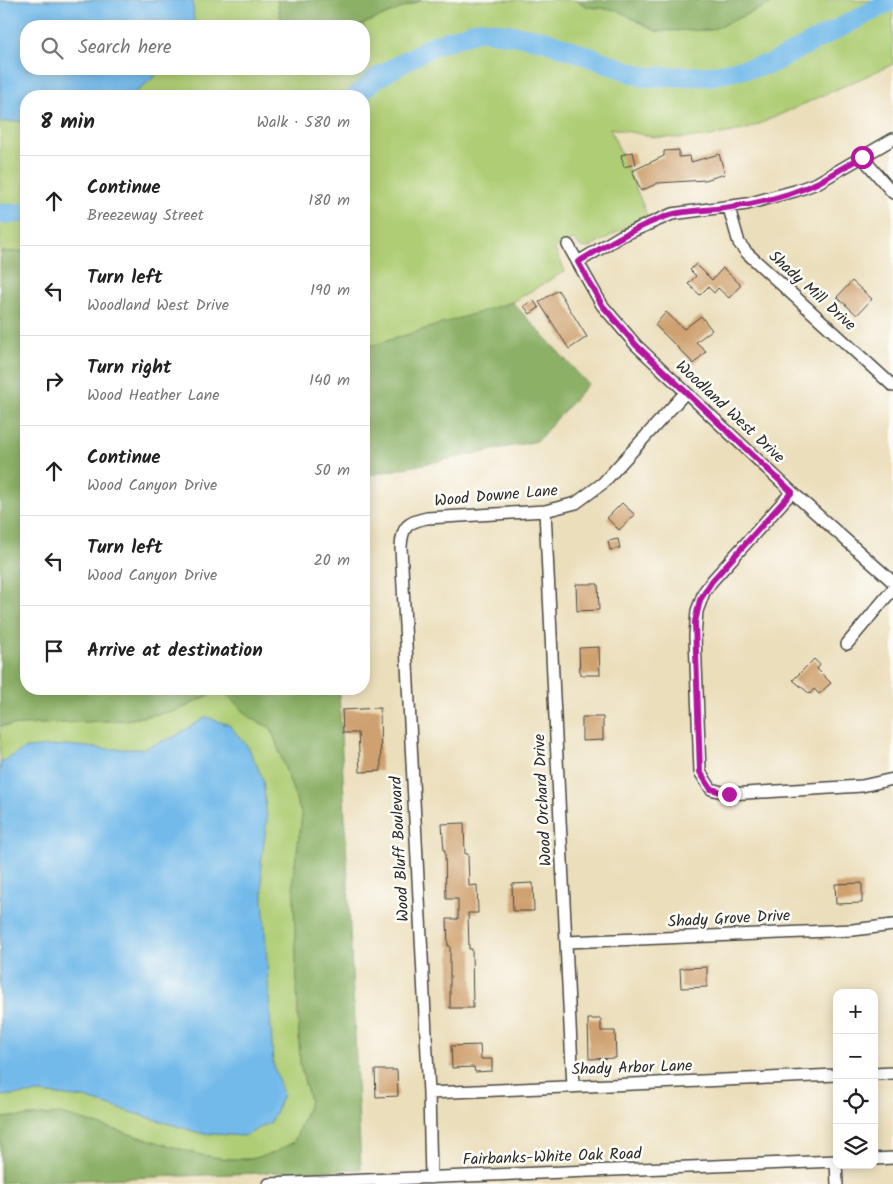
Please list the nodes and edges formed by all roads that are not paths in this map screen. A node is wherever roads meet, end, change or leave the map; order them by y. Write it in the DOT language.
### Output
graph roads {
  1 [pos="893,139"];
  2 [pos="862,157"];
  3 [pos="893,193"];
  4 [pos="729,208"];
  5 [pos="568,246"];
  6 [pos="578,262"];
  7 [pos="893,386"];
  8 [pos="686,392"];
  9 [pos="792,492"];
  10 [pos="545,511"];
  11 [pos="412,522"];
  12 [pos="893,582"];
  13 [pos="893,589"];
  14 [pos="847,644"];
  15 [pos="893,779"];
  16 [pos="893,926"];
  17 [pos="567,942"];
  18 [pos="893,1073"];
  19 [pos="878,1074"];
  20 [pos="833,1076"];
  21 [pos="573,1087"];
  22 [pos="429,1094"];
  23 [pos="893,1158"];
  24 [pos="878,1159"];
  25 [pos="833,1161"];
  26 [pos="836,1169"];
  27 [pos="432,1178"];
  28 [pos="269,1184"];
  29 [pos="837,1184"];
  1 -- 2 [label="street"];
  2 -- 3 [label="street"];
  2 -- 4 [label="street"];
  4 -- 6 [label="street"];
  4 -- 7 [label="street, Shady Mill Drive"];
  5 -- 6 [label="street, Woodland West Drive"];
  6 -- 8 [label="street, Woodland West Drive"];
  8 -- 9 [label="street, Woodland West Drive"];
  8 -- 10 [label="street, Wood Downe Lane"];
  9 -- 12 [label="street, Woodland West Drive"];
  9 -- 15 [label="street"];
  10 -- 11 [label="street, Wood Downe Lane"];
  10 -- 17 [label="street, Wood Orchard Drive"];
  11 -- 22 [label="street, Wood Bluff Boulevard"];
  13 -- 14 [label="street"];
  16 -- 17 [label="street, Shady Grove Drive"];
  17 -- 21 [label="street, Wood Orchard Drive"];
  18 -- 19 [label="street"];
  20 -- 21 [label="street, Shady Arbor Lane"];
  21 -- 22 [label="street, Shady Arbor Lane"];
  22 -- 27 [label="street, Wood Bluff Boulevard"];
  23 -- 24 [label="street"];
  25 -- 27 [label="street, Fairbanks-White Oak Road"];
  26 -- 29 [label="street"];
  27 -- 28 [label="street, Fairbanks-White Oak Road"];
}
